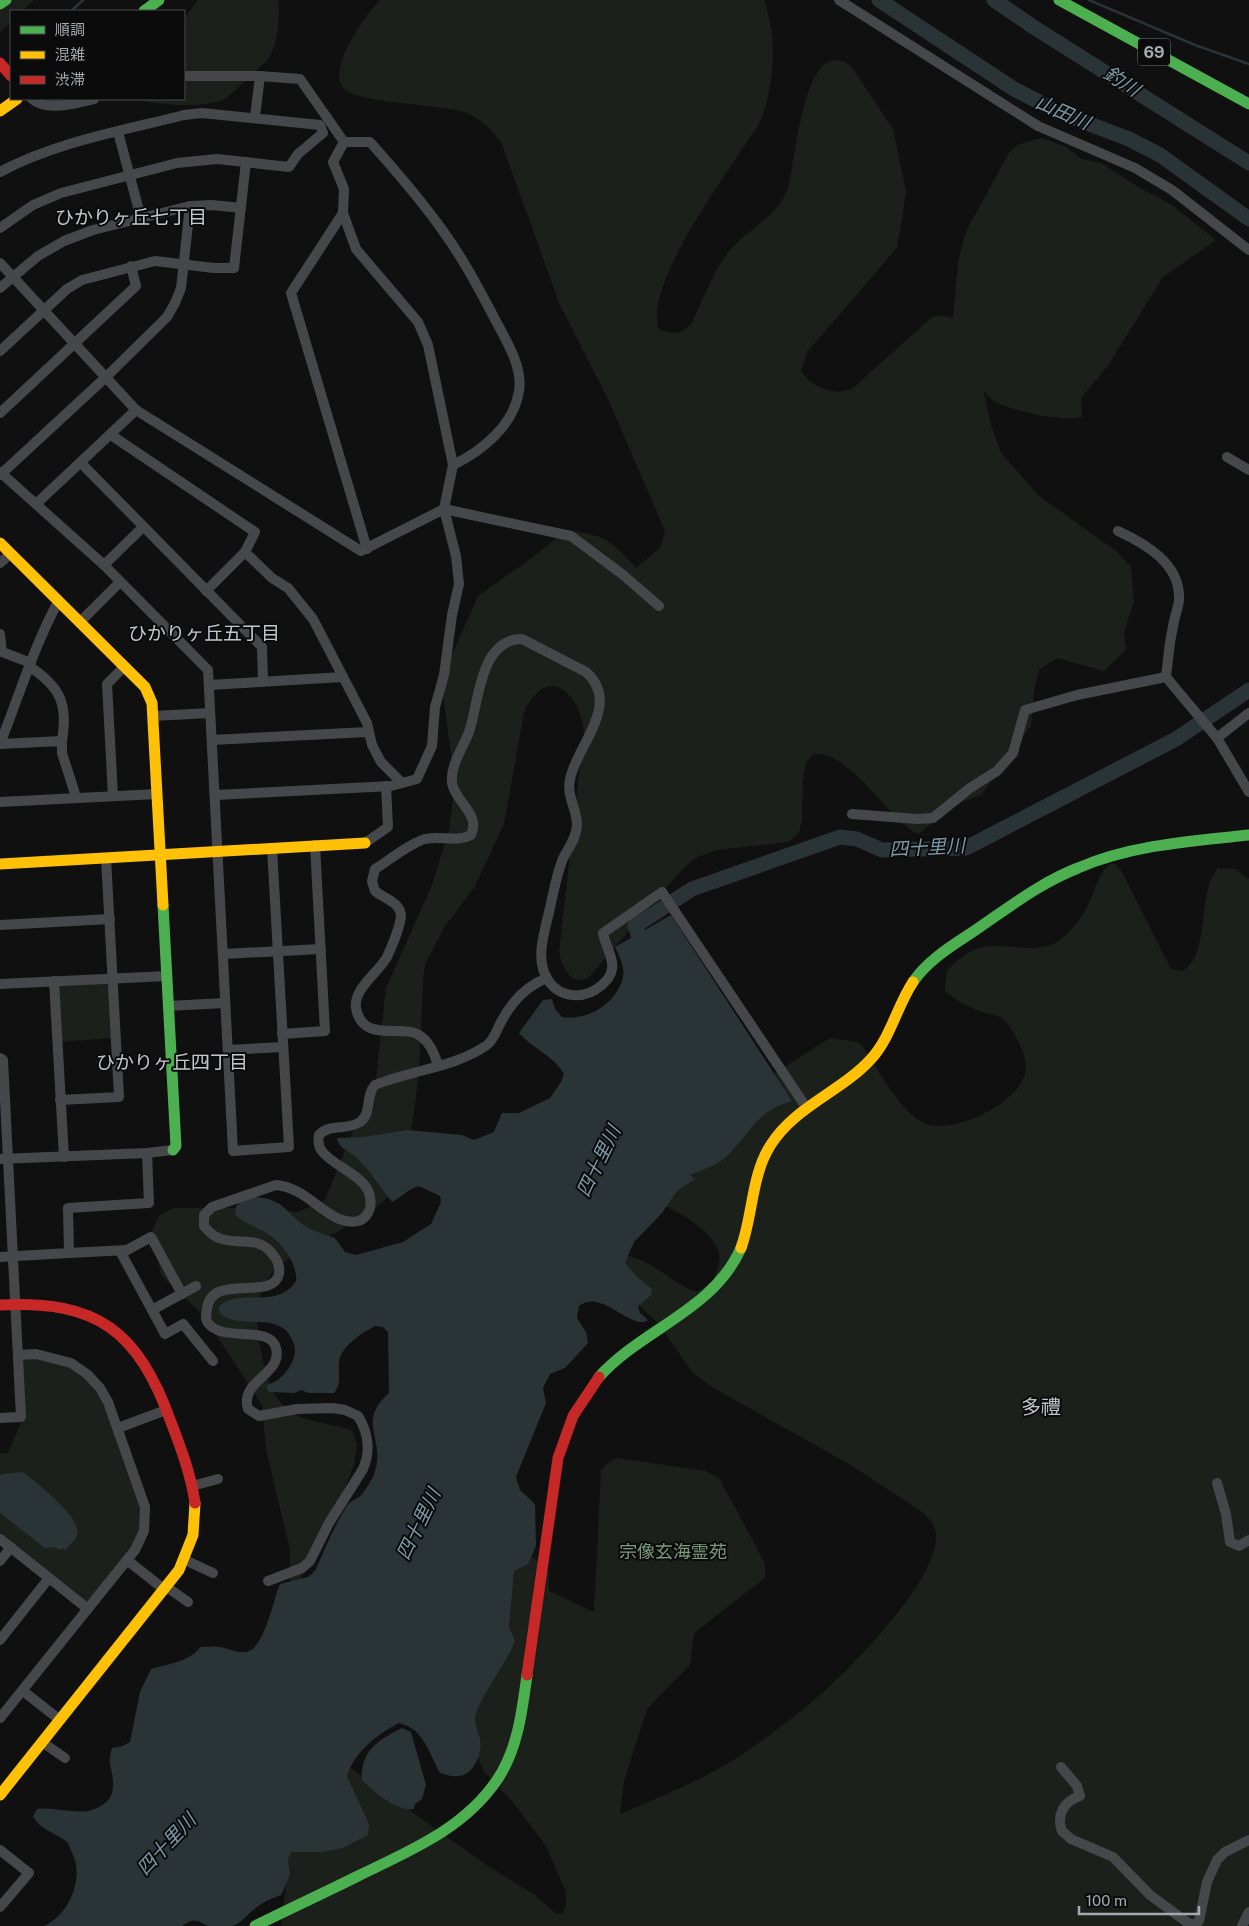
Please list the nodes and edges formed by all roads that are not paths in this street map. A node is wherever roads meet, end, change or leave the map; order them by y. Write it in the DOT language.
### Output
graph roads {
  1 [pos="6,0"];
  2 [pos="159,0"];
  3 [pos="839,0"];
  4 [pos="1059,0"];
  5 [pos="0,4"];
  6 [pos="145,10"];
  7 [pos="0,63"];
  8 [pos="10,75"];
  9 [pos="185,76"];
  10 [pos="260,76"];
  11 [pos="16,100"];
  12 [pos="33,100"];
  13 [pos="88,100"];
  14 [pos="1249,104"];
  15 [pos="0,111"];
  16 [pos="255,117"];
  17 [pos="118,132"];
  18 [pos="344,142"];
  19 [pos="246,162"];
  20 [pos="0,172"];
  21 [pos="129,175"];
  22 [pos="190,206"];
  23 [pos="241,208"];
  24 [pos="343,213"];
  25 [pos="141,218"];
  26 [pos="0,228"];
  27 [pos="1249,250"];
  28 [pos="0,262"];
  29 [pos="184,265"];
  30 [pos="131,266"];
  31 [pos="13,276"];
  32 [pos="0,288"];
  33 [pos="44,310"];
  34 [pos="75,343"];
  35 [pos="0,351"];
  36 [pos="106,377"];
  37 [pos="136,410"];
  38 [pos="0,413"];
  39 [pos="110,435"];
  40 [pos="1227,457"];
  41 [pos="80,463"];
  42 [pos="453,465"];
  43 [pos="1249,470"];
  44 [pos="0,474"];
  45 [pos="36,504"];
  46 [pos="444,509"];
  47 [pos="144,527"];
  48 [pos="1118,531"];
  49 [pos="0,543"];
  50 [pos="367,549"];
  51 [pos="245,552"];
  52 [pos="10,554"];
  53 [pos="0,564"];
  54 [pos="104,565"];
  55 [pos="120,582"];
  56 [pos="206,591"];
  57 [pos="58,602"];
  58 [pos="659,606"];
  59 [pos="80,622"];
  60 [pos="0,634"];
  61 [pos="31,665"];
  62 [pos="124,667"];
  63 [pos="343,677"];
  64 [pos="1166,677"];
  65 [pos="263,682"];
  66 [pos="209,685"];
  67 [pos="210,713"];
  68 [pos="1249,713"];
  69 [pos="153,716"];
  70 [pos="368,732"];
  71 [pos="1217,738"];
  72 [pos="62,740"];
  73 [pos="212,740"];
  74 [pos="0,744"];
  75 [pos="402,783"];
  76 [pos="386,786"];
  77 [pos="1249,792"];
  78 [pos="157,794"];
  79 [pos="215,795"];
  80 [pos="113,796"];
  81 [pos="76,797"];
  82 [pos="0,802"];
  83 [pos="852,814"];
  84 [pos="1249,835"];
  85 [pos="365,843"];
  86 [pos="315,845"];
  87 [pos="272,848"];
  88 [pos="217,852"];
  89 [pos="162,854"];
  90 [pos="106,858"];
  91 [pos="0,864"];
  92 [pos="110,919"];
  93 [pos="0,925"];
  94 [pos="321,949"];
  95 [pos="278,951"];
  96 [pos="223,954"];
  97 [pos="167,976"];
  98 [pos="113,978"];
  99 [pos="547,978"];
  100 [pos="54,981"];
  101 [pos="0,984"];
  102 [pos="225,1003"];
  103 [pos="168,1006"];
  104 [pos="282,1034"];
  105 [pos="283,1047"];
  106 [pos="228,1050"];
  107 [pos="0,1058"];
  108 [pos="438,1065"];
  109 [pos="60,1100"];
  110 [pos="806,1107"];
  111 [pos="173,1150"];
  112 [pos="147,1153"];
  113 [pos="64,1158"];
  114 [pos="4,1160"];
  115 [pos="5,1208"];
  116 [pos="120,1251"];
  117 [pos="69,1253"];
  118 [pos="0,1257"];
  119 [pos="13,1257"];
  120 [pos="196,1286"];
  121 [pos="182,1294"];
  122 [pos="15,1304"];
  123 [pos="0,1305"];
  124 [pos="152,1310"];
  125 [pos="18,1355"];
  126 [pos="213,1361"];
  127 [pos="166,1410"];
  128 [pos="0,1418"];
  129 [pos="118,1428"];
  130 [pos="218,1479"];
  131 [pos="1217,1484"];
  132 [pos="192,1486"];
  133 [pos="0,1539"];
  134 [pos="1249,1540"];
  135 [pos="11,1548"];
  136 [pos="127,1560"];
  137 [pos="185,1560"];
  138 [pos="0,1561"];
  139 [pos="213,1573"];
  140 [pos="49,1578"];
  141 [pos="268,1581"];
  142 [pos="166,1588"];
  143 [pos="188,1602"];
  144 [pos="88,1609"];
  145 [pos="0,1640"];
  146 [pos="23,1691"];
  147 [pos="0,1718"];
  148 [pos="60,1720"];
  149 [pos="42,1742"];
  150 [pos="65,1758"];
  151 [pos="1061,1767"];
  152 [pos="0,1795"];
  153 [pos="1249,1840"];
  154 [pos="0,1850"];
  155 [pos="0,1907"];
  156 [pos="1249,1912"];
  157 [pos="255,1926"];
  158 [pos="1242,1926"];
  1 -- 5 [label="street"];
  2 -- 6 [label="street"];
  3 -- 27 [label="street"];
  4 -- 14 [label="street, 69"];
  7 -- 8 [label="street"];
  9 -- 10 [label="street"];
  10 -- 16 [label="street"];
  10 -- 18 [label="street"];
  11 -- 15 [label="street"];
  12 -- 13 [label="street"];
  16 -- 17 [label="street"];
  16 -- 19 [label="street"];
  17 -- 20 [label="street"];
  17 -- 21 [label="street"];
  18 -- 24 [label="street"];
  18 -- 42 [label="street"];
  19 -- 21 [label="street"];
  19 -- 23 [label="street"];
  21 -- 25 [label="street"];
  21 -- 26 [label="street"];
  22 -- 23 [label="street"];
  22 -- 25 [label="street"];
  22 -- 29 [label="street"];
  23 -- 29 [label="street"];
  24 -- 42 [label="street"];
  24 -- 50 [label="street"];
  25 -- 31 [label="street"];
  28 -- 31 [label="street"];
  29 -- 30 [label="street"];
  29 -- 36 [label="street"];
  30 -- 33 [label="street"];
  30 -- 34 [label="street"];
  31 -- 32 [label="street"];
  31 -- 33 [label="street"];
  33 -- 34 [label="street"];
  33 -- 35 [label="street"];
  34 -- 36 [label="street"];
  34 -- 38 [label="street"];
  36 -- 37 [label="street"];
  36 -- 44 [label="street"];
  37 -- 39 [label="street"];
  37 -- 50 [label="street"];
  39 -- 41 [label="street"];
  39 -- 51 [label="street"];
  40 -- 43 [label="street"];
  41 -- 45 [label="street"];
  41 -- 47 [label="street"];
  42 -- 46 [label="street"];
  44 -- 45 [label="street"];
  45 -- 54 [label="street"];
  46 -- 50 [label="street"];
  46 -- 58 [label="street"];
  46 -- 75 [label="street"];
  47 -- 54 [label="street"];
  47 -- 56 [label="street"];
  48 -- 64 [label="street"];
  49 -- 52 [label="street"];
  51 -- 56 [label="street"];
  51 -- 63 [label="street"];
  52 -- 53 [label="street"];
  52 -- 57 [label="street"];
  54 -- 55 [label="street"];
  55 -- 59 [label="street"];
  55 -- 66 [label="street"];
  56 -- 65 [label="street"];
  57 -- 59 [label="street"];
  57 -- 61 [label="street"];
  59 -- 62 [label="street"];
  60 -- 61 [label="street"];
  61 -- 72 [label="street"];
  61 -- 74 [label="street"];
  62 -- 69 [label="street"];
  62 -- 80 [label="street"];
  63 -- 65 [label="street"];
  63 -- 70 [label="street"];
  64 -- 71 [label="street"];
  64 -- 83 [label="street"];
  65 -- 66 [label="street"];
  66 -- 67 [label="street"];
  67 -- 69 [label="street"];
  67 -- 73 [label="street"];
  68 -- 71 [label="street"];
  69 -- 78 [label="street"];
  70 -- 73 [label="street"];
  70 -- 75 [label="street"];
  71 -- 77 [label="street"];
  72 -- 74 [label="street"];
  72 -- 81 [label="street"];
  73 -- 79 [label="street"];
  75 -- 76 [label="street"];
  76 -- 79 [label="street"];
  76 -- 85 [label="street"];
  78 -- 80 [label="street"];
  78 -- 89 [label="street"];
  79 -- 88 [label="street"];
  80 -- 81 [label="street"];
  81 -- 82 [label="street"];
  84 -- 110 [label="street"];
  85 -- 86 [label="street"];
  86 -- 87 [label="street"];
  86 -- 94 [label="street"];
  87 -- 88 [label="street"];
  87 -- 95 [label="street"];
  88 -- 89 [label="street"];
  88 -- 96 [label="street"];
  89 -- 90 [label="street"];
  89 -- 97 [label="street"];
  90 -- 91 [label="street"];
  90 -- 92 [label="street"];
  92 -- 93 [label="street"];
  92 -- 98 [label="street"];
  94 -- 95 [label="street"];
  94 -- 104 [label="street"];
  95 -- 96 [label="street"];
  95 -- 104 [label="street"];
  96 -- 102 [label="street"];
  97 -- 98 [label="street"];
  97 -- 103 [label="street"];
  98 -- 100 [label="street"];
  98 -- 109 [label="street"];
  99 -- 108 [label="street"];
  99 -- 108 [label="street"];
  99 -- 110 [label="street"];
  100 -- 101 [label="street"];
  100 -- 109 [label="street"];
  102 -- 103 [label="street"];
  102 -- 106 [label="street"];
  103 -- 111 [label="street"];
  104 -- 105 [label="street"];
  105 -- 106 [label="street"];
  105 -- 106 [label="street"];
  107 -- 114 [label="street"];
  108 -- 141 [label="street"];
  109 -- 113 [label="street"];
  110 -- 157 [label="street"];
  111 -- 112 [label="street"];
  112 -- 113 [label="street"];
  112 -- 117 [label="street"];
  113 -- 114 [label="street"];
  114 -- 115 [label="street"];
  115 -- 119 [label="street"];
  116 -- 117 [label="street"];
  116 -- 121 [label="street"];
  116 -- 124 [label="street"];
  117 -- 119 [label="street"];
  118 -- 119 [label="street"];
  119 -- 122 [label="street"];
  120 -- 121 [label="street"];
  121 -- 124 [label="street"];
  122 -- 123 [label="street"];
  122 -- 125 [label="street"];
  122 -- 127 [label="street"];
  124 -- 126 [label="street"];
  125 -- 128 [label="street"];
  125 -- 129 [label="street"];
  127 -- 129 [label="street"];
  127 -- 132 [label="street"];
  129 -- 136 [label="street"];
  130 -- 132 [label="street"];
  131 -- 134 [label="street"];
  132 -- 137 [label="street"];
  133 -- 135 [label="street"];
  135 -- 138 [label="street"];
  135 -- 140 [label="street"];
  136 -- 142 [label="street"];
  136 -- 144 [label="street"];
  137 -- 139 [label="street"];
  137 -- 142 [label="street"];
  140 -- 144 [label="street"];
  140 -- 145 [label="street"];
  142 -- 143 [label="street"];
  142 -- 148 [label="street"];
  144 -- 146 [label="street"];
  146 -- 147 [label="street"];
  146 -- 148 [label="street"];
  148 -- 149 [label="street"];
  149 -- 150 [label="street"];
  149 -- 152 [label="street"];
  151 -- 153 [label="street"];
  154 -- 155 [label="street"];
  156 -- 158 [label="street"];
}
